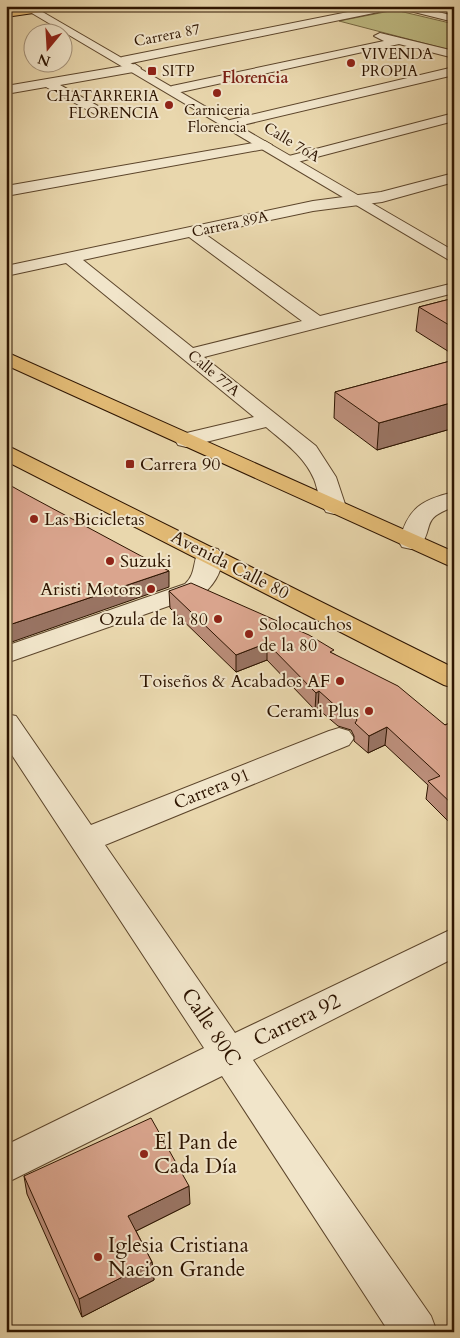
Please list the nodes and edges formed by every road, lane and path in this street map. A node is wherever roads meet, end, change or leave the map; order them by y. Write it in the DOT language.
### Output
graph roads {
  1 [pos="61,6"];
  2 [pos="395,6"];
  3 [pos="400,6"];
  4 [pos="30,8"];
  5 [pos="6,9"];
  6 [pos="6,14"];
  7 [pos="454,19"];
  8 [pos="323,21"];
  9 [pos="351,28"];
  10 [pos="370,33"];
  11 [pos="398,41"];
  12 [pos="454,55"];
  13 [pos="122,61"];
  14 [pos="135,68"];
  15 [pos="454,71"];
  16 [pos="48,83"];
  17 [pos="6,90"];
  18 [pos="172,90"];
  19 [pos="102,114"];
  20 [pos="454,117"];
  21 [pos="230,124"];
  22 [pos="265,145"];
  23 [pos="290,160"];
  24 [pos="12,173"];
  25 [pos="454,177"];
  26 [pos="30,186"];
  27 [pos="6,191"];
  28 [pos="359,201"];
  29 [pos="192,232"];
  30 [pos="452,255"];
  31 [pos="70,258"];
  32 [pos="6,271"];
  33 [pos="454,288"];
  34 [pos="317,323"];
  35 [pos="192,354"];
  36 [pos="6,358"];
  37 [pos="270,420"];
  38 [pos="186,440"];
  39 [pos="6,452"];
  40 [pos="454,499"];
  41 [pos="334,507"];
  42 [pos="411,542"];
  43 [pos="209,554"];
  44 [pos="454,561"];
  45 [pos="6,655"];
  46 [pos="454,679"];
  47 [pos="6,723"];
  48 [pos="338,738"];
  49 [pos="85,840"];
  50 [pos="454,942"];
  51 [pos="228,1054"];
  52 [pos="6,1165"];
  53 [pos="416,1332"];
  1 -- 4 [label="main road"];
  2 -- 8 [label="street, Carrera 87"];
  3 -- 7 [label="street"];
  4 -- 5 [label="main road"];
  4 -- 6 [label="main road"];
  4 -- 13 [label="street, Calle 76A"];
  8 -- 9 [label="street"];
  8 -- 13 [label="street, Carrera 87"];
  10 -- 11 [label="street"];
  11 -- 12 [label="street"];
  11 -- 18 [label="street"];
  13 -- 14 [label="street, Calle 76A"];
  14 -- 16 [label="street, Carrera 87"];
  14 -- 18 [label="street, Calle 76A"];
  15 -- 21 [label="street"];
  16 -- 17 [label="street, Carrera 87"];
  16 -- 19 [label="street"];
  18 -- 21 [label="street, Calle 76A"];
  20 -- 23 [label="street"];
  21 -- 22 [label="street, Calle 76A"];
  22 -- 23 [label="street, Calle 76A"];
  22 -- 26 [label="street"];
  23 -- 28 [label="street, Calle 76A"];
  24 -- 26 [label="street"];
  25 -- 28 [label="street, Carrera 89A"];
  26 -- 27 [label="street"];
  28 -- 29 [label="street, Carrera 89A"];
  28 -- 30 [label="street, Calle 76A"];
  29 -- 31 [label="street, Carrera 89A"];
  29 -- 34 [label="street"];
  31 -- 32 [label="street, Carrera 89A"];
  31 -- 35 [label="street, Calle 77A"];
  33 -- 34 [label="street"];
  34 -- 35 [label="street"];
  35 -- 37 [label="street, Calle 77A"];
  36 -- 38 [label="main road"];
  37 -- 38 [label="street"];
  37 -- 41 [label="street, Calle 77A"];
  38 -- 41 [label="main road"];
  39 -- 43 [label="main road, Avenida Calle 80"];
  40 -- 42 [label="street"];
  41 -- 42 [label="main road"];
  42 -- 44 [label="main road"];
  43 -- 45 [label="street"];
  43 -- 46 [label="main road, Avenida Calle 80"];
  47 -- 49 [label="street, Calle 80C"];
  48 -- 49 [label="street, Carrera 91"];
  49 -- 51 [label="street, Calle 80C"];
  50 -- 51 [label="street, Carrera 92"];
  51 -- 52 [label="street, Carrera 92"];
  51 -- 53 [label="street, Calle 80C"];
}
